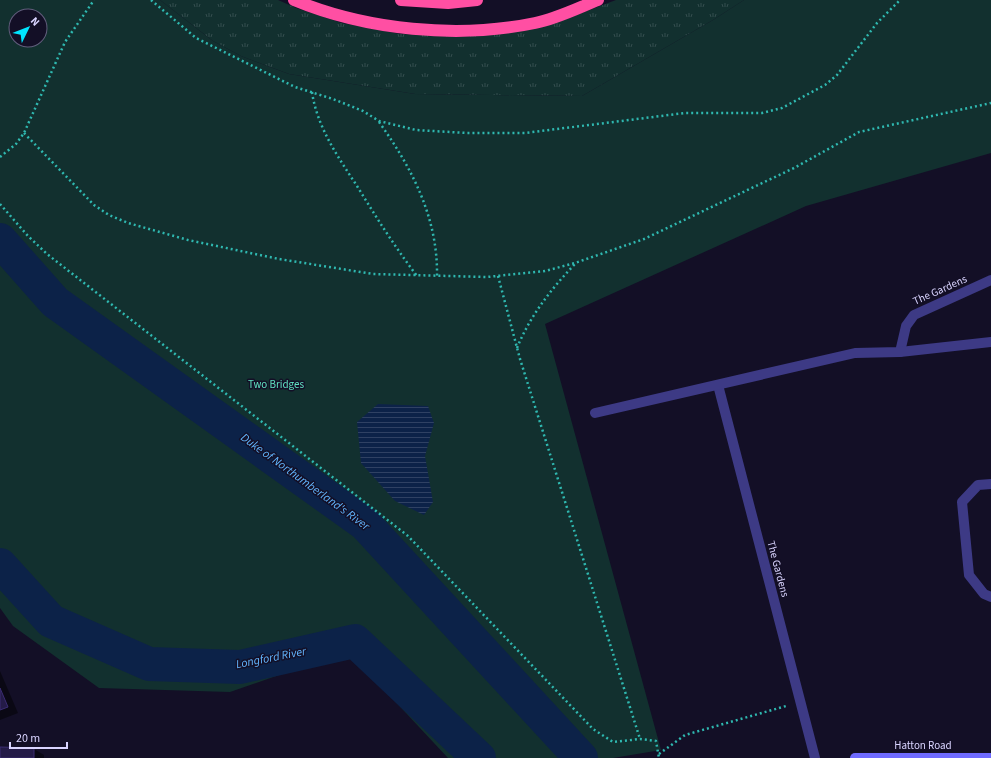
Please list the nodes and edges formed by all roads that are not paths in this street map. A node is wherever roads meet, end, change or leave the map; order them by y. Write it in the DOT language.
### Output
graph roads {
  1 [pos="294,0"];
  2 [pos="401,0"];
  3 [pos="477,0"];
  4 [pos="598,0"];
  5 [pos="991,280"];
  6 [pos="991,342"];
  7 [pos="900,352"];
  8 [pos="718,385"];
  9 [pos="595,412"];
  10 [pos="991,484"];
  11 [pos="991,597"];
  12 [pos="815,758"];
  13 [pos="855,758"];
  14 [pos="883,758"];
  15 [pos="991,758"];
  1 -- 4 [label="highway"];
  2 -- 3 [label="highway"];
  5 -- 7 [label="street, The Gardens"];
  6 -- 7 [label="street"];
  7 -- 8 [label="street"];
  8 -- 9 [label="street"];
  8 -- 12 [label="street, The Gardens"];
  10 -- 11 [label="street"];
  13 -- 14 [label="street, Hatton Road"];
  14 -- 15 [label="street, Hatton Road"];
}
